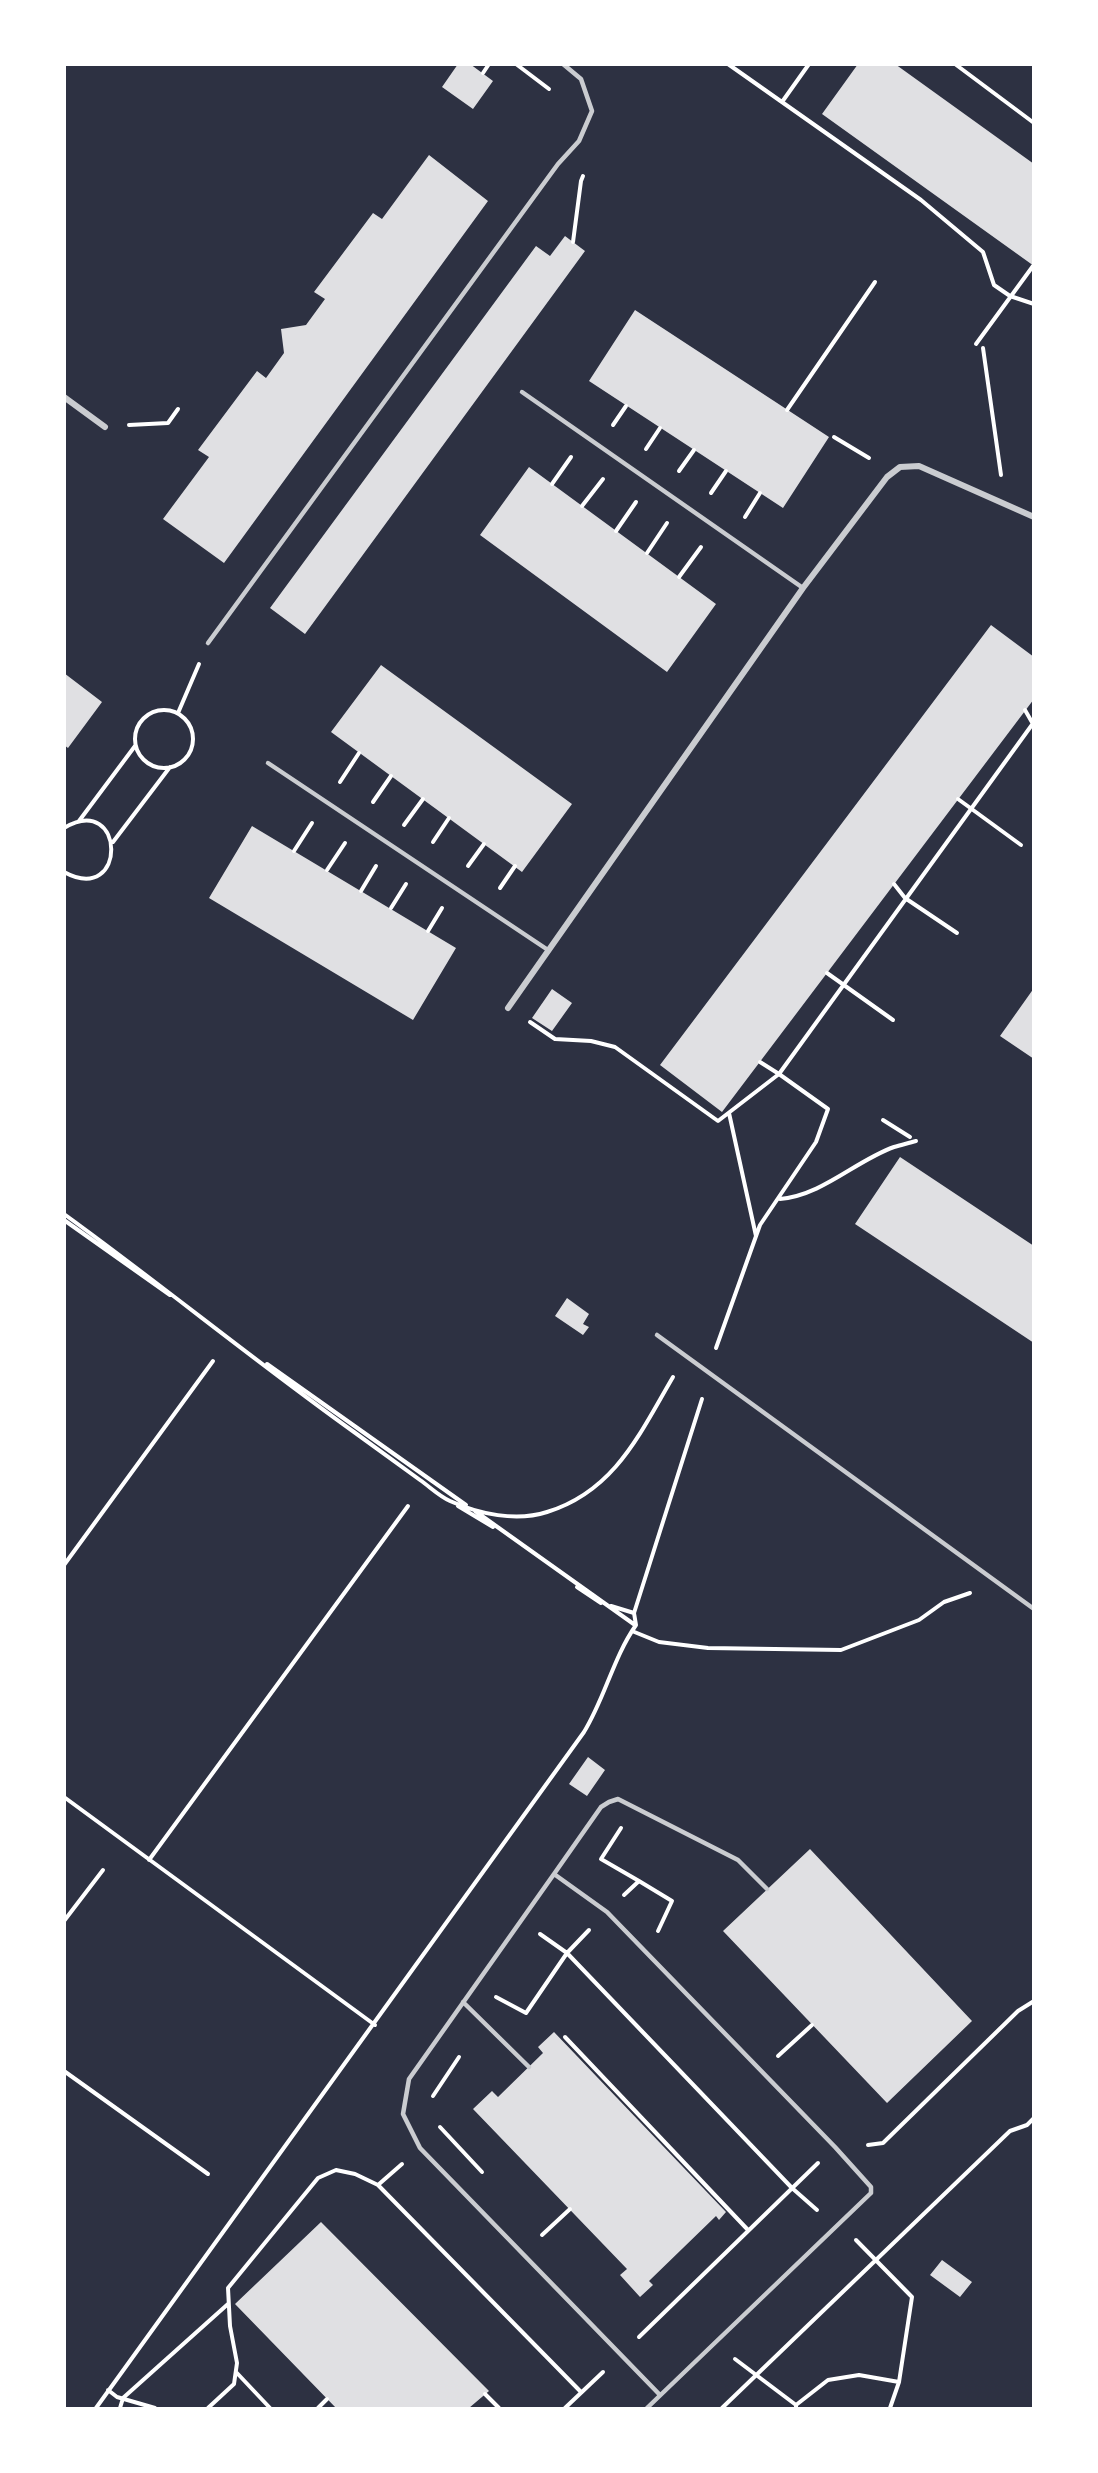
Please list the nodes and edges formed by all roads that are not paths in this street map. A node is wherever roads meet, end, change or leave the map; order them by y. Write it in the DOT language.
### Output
graph roads {
  1 [pos="563,64"];
  2 [pos="522,392"];
  3 [pos="64,398"];
  4 [pos="105,427"];
  5 [pos="1034,517"];
  6 [pos="803,588"];
  7 [pos="208,643"];
  8 [pos="268,763"];
  9 [pos="548,950"];
  10 [pos="508,1008"];
  11 [pos="657,1335"];
  12 [pos="1034,1609"];
  13 [pos="554,1874"];
  14 [pos="767,1889"];
  15 [pos="463,2002"];
  16 [pos="529,2067"];
  17 [pos="660,2396"];
  18 [pos="647,2409"];
  1 -- 7 [label="lane"];
  2 -- 6 [label="lane"];
  3 -- 4 [label="street"];
  5 -- 6 [label="street"];
  6 -- 9 [label="street"];
  8 -- 9 [label="lane"];
  9 -- 10 [label="street"];
  11 -- 12 [label="lane"];
  13 -- 14 [label="lane"];
  13 -- 15 [label="lane"];
  13 -- 17 [label="lane"];
  15 -- 16 [label="lane"];
  15 -- 17 [label="lane"];
  17 -- 18 [label="lane"];
}
